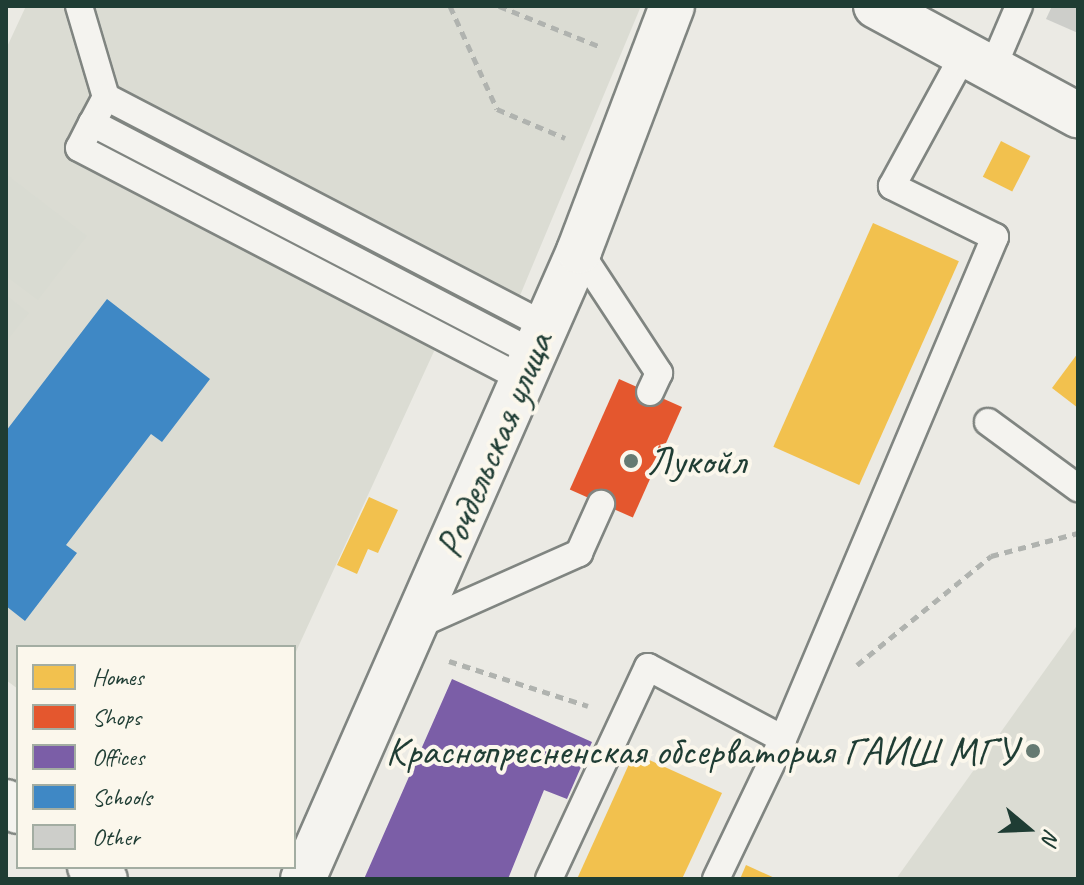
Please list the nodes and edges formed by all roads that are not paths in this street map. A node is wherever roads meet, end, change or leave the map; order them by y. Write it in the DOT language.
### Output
graph roads {
  1 [pos="672,6"];
  2 [pos="876,6"];
  3 [pos="1019,6"];
  4 [pos="76,7"];
  5 [pos="979,60"];
  6 [pos="106,97"];
  7 [pos="1078,115"];
  8 [pos="579,251"];
  9 [pos="534,353"];
  10 [pos="650,392"];
  11 [pos="988,422"];
  12 [pos="1078,488"];
  13 [pos="601,504"];
  14 [pos="415,626"];
  15 [pos="783,739"];
  16 [pos="303,879"];
  17 [pos="549,879"];
  18 [pos="716,879"];
  1 -- 8 [label="street, Рочдельская улица"];
  2 -- 5 [label="street"];
  3 -- 5 [label="lane"];
  4 -- 6 [label="lane"];
  5 -- 7 [label="street"];
  5 -- 15 [label="lane"];
  6 -- 9 [label="lane"];
  6 -- 9 [label="lane"];
  8 -- 9 [label="street, Рочдельская улица"];
  8 -- 10 [label="lane"];
  9 -- 14 [label="street, Рочдельская улица"];
  11 -- 12 [label="lane"];
  13 -- 14 [label="lane"];
  14 -- 16 [label="street, Рочдельская улица"];
  15 -- 17 [label="lane"];
  15 -- 18 [label="lane"];
}
